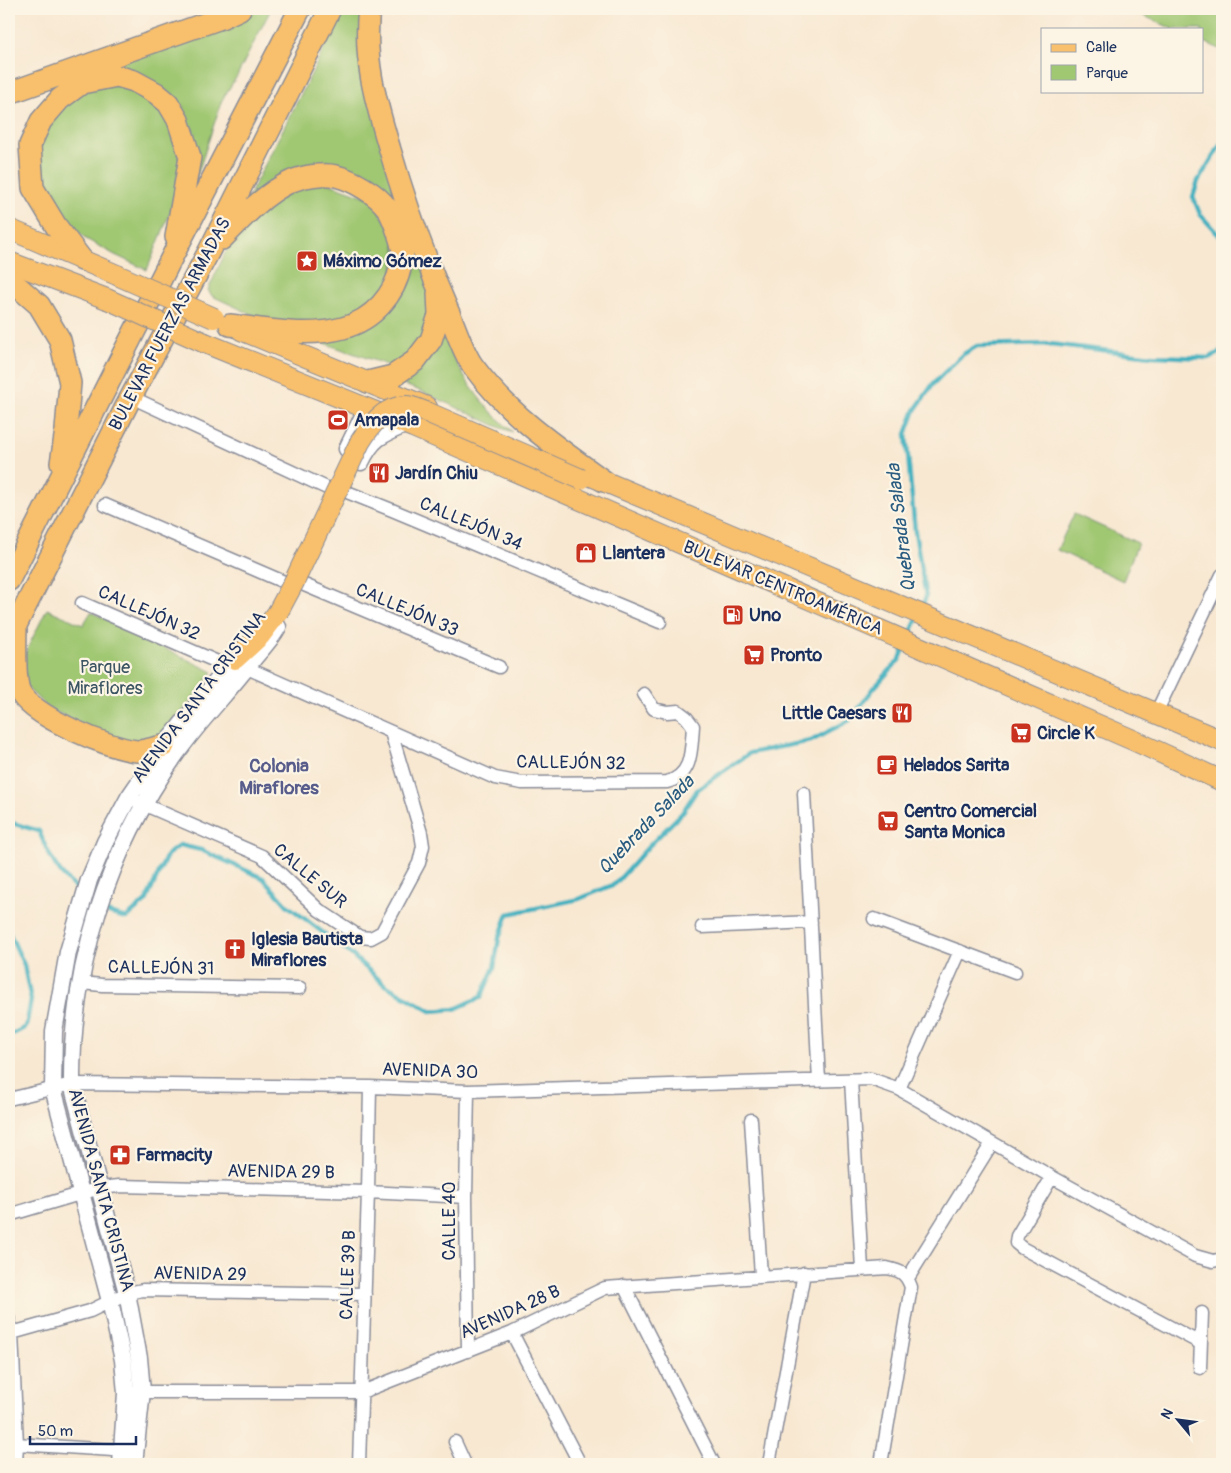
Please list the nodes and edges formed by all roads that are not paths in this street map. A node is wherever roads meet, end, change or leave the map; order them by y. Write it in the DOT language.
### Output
graph roads {
  1 [pos="240,9"];
  2 [pos="300,9"];
  3 [pos="330,9"];
  4 [pos="369,9"];
  5 [pos="9,93"];
  6 [pos="9,229"];
  7 [pos="208,253"];
  8 [pos="173,255"];
  9 [pos="82,260"];
  10 [pos="9,262"];
  11 [pos="9,279"];
  12 [pos="438,288"];
  13 [pos="222,322"];
  14 [pos="368,382"];
  15 [pos="131,397"];
  16 [pos="367,408"];
  17 [pos="407,424"];
  18 [pos="604,481"];
  19 [pos="58,482"];
  20 [pos="329,489"];
  21 [pos="346,492"];
  22 [pos="105,505"];
  23 [pos="1222,575"];
  24 [pos="9,580"];
  25 [pos="284,582"];
  26 [pos="302,584"];
  27 [pos="82,603"];
  28 [pos="660,622"];
  29 [pos="12,632"];
  30 [pos="237,665"];
  31 [pos="499,667"];
  32 [pos="644,694"];
  33 [pos="1156,713"];
  34 [pos="391,732"];
  35 [pos="1222,741"];
  36 [pos="170,749"];
  37 [pos="1222,781"];
  38 [pos="804,792"];
  39 [pos="136,800"];
  40 [pos="874,920"];
  41 [pos="810,922"];
  42 [pos="702,928"];
  43 [pos="960,951"];
  44 [pos="1015,972"];
  45 [pos="81,983"];
  46 [pos="300,988"];
  47 [pos="851,1080"];
  48 [pos="819,1081"];
  49 [pos="72,1084"];
  50 [pos="370,1087"];
  51 [pos="53,1088"];
  52 [pos="899,1089"];
  53 [pos="468,1091"];
  54 [pos="9,1099"];
  55 [pos="751,1120"];
  56 [pos="992,1143"];
  57 [pos="1052,1177"];
  58 [pos="100,1188"];
  59 [pos="368,1192"];
  60 [pos="81,1194"];
  61 [pos="466,1197"];
  62 [pos="9,1215"];
  63 [pos="1222,1259"];
  64 [pos="862,1269"];
  65 [pos="804,1272"];
  66 [pos="761,1276"];
  67 [pos="908,1278"];
  68 [pos="624,1286"];
  69 [pos="127,1294"];
  70 [pos="365,1294"];
  71 [pos="110,1301"];
  72 [pos="1202,1313"];
  73 [pos="11,1327"];
  74 [pos="512,1334"];
  75 [pos="1200,1343"];
  76 [pos="468,1351"];
  77 [pos="1200,1368"];
  78 [pos="134,1392"];
  79 [pos="362,1392"];
  80 [pos="455,1442"];
  81 [pos="17,1444"];
  82 [pos="128,1458"];
  83 [pos="16,1464"];
  84 [pos="359,1464"];
  85 [pos="465,1464"];
  86 [pos="580,1464"];
  87 [pos="714,1464"];
  88 [pos="769,1464"];
  89 [pos="881,1464"];
  1 -- 5 [label="highway"];
  2 -- 8 [label="highway, BULEVAR FUERZAS ARMADAS"];
  3 -- 7 [label="highway, BULEVAR FUERZAS ARMADAS"];
  4 -- 12 [label="highway"];
  6 -- 9 [label="main road, BULEVAR CENTROAMÉRICA"];
  7 -- 13 [label="highway"];
  7 -- 15 [label="highway, BULEVAR FUERZAS ARMADAS"];
  8 -- 9 [label="highway"];
  8 -- 19 [label="highway, BULEVAR FUERZAS ARMADAS"];
  9 -- 13 [label="main road, BULEVAR CENTROAMÉRICA, bridge"];
  10 -- 16 [label="main road, BULEVAR CENTROAMÉRICA, bridge"];
  11 -- 19 [label="highway"];
  12 -- 14 [label="highway"];
  12 -- 18 [label="highway"];
  13 -- 14 [label="main road, BULEVAR CENTROAMÉRICA"];
  14 -- 18 [label="main road, BULEVAR CENTROAMÉRICA"];
  15 -- 20 [label="street, CALLEJÓN 34"];
  15 -- 29 [label="highway, BULEVAR FUERZAS ARMADAS"];
  16 -- 17 [label="main road, BULEVAR CENTROAMÉRICA"];
  16 -- 20 [label="street, AVENIDA SANTA CRISTINA"];
  17 -- 21 [label="street, AVENIDA SANTA CRISTINA"];
  17 -- 37 [label="main road, BULEVAR CENTROAMÉRICA"];
  18 -- 30 [label="main road, bridge"];
  18 -- 33 [label="main road, BULEVAR CENTROAMÉRICA"];
  19 -- 24 [label="highway, BULEVAR FUERZAS ARMADAS"];
  20 -- 21 [label="street, CALLEJÓN 34"];
  20 -- 25 [label="street, AVENIDA SANTA CRISTINA"];
  21 -- 26 [label="street, AVENIDA SANTA CRISTINA"];
  21 -- 28 [label="street, CALLEJÓN 34"];
  22 -- 25 [label="street"];
  23 -- 33 [label="street"];
  25 -- 30 [label="street, AVENIDA SANTA CRISTINA"];
  26 -- 30 [label="street, AVENIDA SANTA CRISTINA"];
  26 -- 31 [label="street, CALLEJÓN 33"];
  27 -- 30 [label="street, CALLEJÓN 32"];
  29 -- 36 [label="highway"];
  30 -- 34 [label="street, CALLEJÓN 32"];
  30 -- 36 [label="street, AVENIDA SANTA CRISTINA"];
  32 -- 34 [label="street, CALLEJÓN 32"];
  33 -- 35 [label="main road, BULEVAR CENTROAMÉRICA"];
  34 -- 39 [label="street, CALLE SUR"];
  36 -- 39 [label="street, AVENIDA SANTA CRISTINA"];
  38 -- 41 [label="street"];
  39 -- 45 [label="street, AVENIDA SANTA CRISTINA"];
  39 -- 51 [label="street, AVENIDA SANTA CRISTINA"];
  40 -- 43 [label="street"];
  41 -- 42 [label="street"];
  41 -- 48 [label="street"];
  43 -- 44 [label="street"];
  43 -- 52 [label="street"];
  45 -- 46 [label="street, CALLEJÓN 31"];
  45 -- 49 [label="street, AVENIDA SANTA CRISTINA"];
  47 -- 48 [label="street, AVENIDA 30"];
  47 -- 52 [label="street, AVENIDA 30"];
  47 -- 64 [label="street"];
  48 -- 53 [label="street, AVENIDA 30"];
  49 -- 50 [label="street, AVENIDA 30"];
  49 -- 51 [label="street, AVENIDA 30"];
  49 -- 58 [label="street, AVENIDA SANTA CRISTINA"];
  50 -- 53 [label="street, AVENIDA 30"];
  50 -- 59 [label="street, CALLE 39 B"];
  51 -- 54 [label="street, AVENIDA 30"];
  51 -- 60 [label="street, AVENIDA SANTA CRISTINA"];
  52 -- 56 [label="street, AVENIDA 30"];
  53 -- 61 [label="street, CALLE 40"];
  55 -- 66 [label="street"];
  56 -- 57 [label="street, AVENIDA 30"];
  56 -- 67 [label="street"];
  57 -- 63 [label="street, AVENIDA 30"];
  57 -- 75 [label="street"];
  58 -- 59 [label="street, AVENIDA 29 B"];
  58 -- 60 [label="street, AVENIDA 29 B"];
  58 -- 69 [label="street, AVENIDA SANTA CRISTINA"];
  59 -- 61 [label="street, AVENIDA 29 B"];
  59 -- 70 [label="street, CALLE 39 B"];
  60 -- 62 [label="street, AVENIDA 29 B"];
  60 -- 71 [label="street, AVENIDA SANTA CRISTINA"];
  61 -- 76 [label="street, CALLE 40"];
  64 -- 65 [label="street, AVENIDA 28 B"];
  64 -- 67 [label="street, AVENIDA 28 B"];
  65 -- 66 [label="street, AVENIDA 28 B"];
  65 -- 88 [label="street"];
  66 -- 68 [label="street, AVENIDA 28 B"];
  67 -- 89 [label="street"];
  68 -- 74 [label="street, AVENIDA 28 B"];
  68 -- 87 [label="street"];
  69 -- 70 [label="street, AVENIDA 29"];
  69 -- 71 [label="street, AVENIDA 29"];
  69 -- 78 [label="street, AVENIDA SANTA CRISTINA"];
  70 -- 79 [label="street, CALLE 39 B"];
  71 -- 73 [label="street, AVENIDA 29"];
  71 -- 78 [label="street, AVENIDA SANTA CRISTINA"];
  72 -- 75 [label="street"];
  73 -- 81 [label="street"];
  74 -- 76 [label="street, AVENIDA 28 B"];
  74 -- 86 [label="street"];
  75 -- 77 [label="street"];
  76 -- 79 [label="street, AVENIDA 28 B"];
  78 -- 79 [label="street, AVENIDA 28 B"];
  78 -- 82 [label="street, AVENIDA SANTA CRISTINA"];
  79 -- 84 [label="street, CALLE 39 B"];
  80 -- 85 [label="street"];
  81 -- 82 [label="street"];
  81 -- 83 [label="street"];
}
